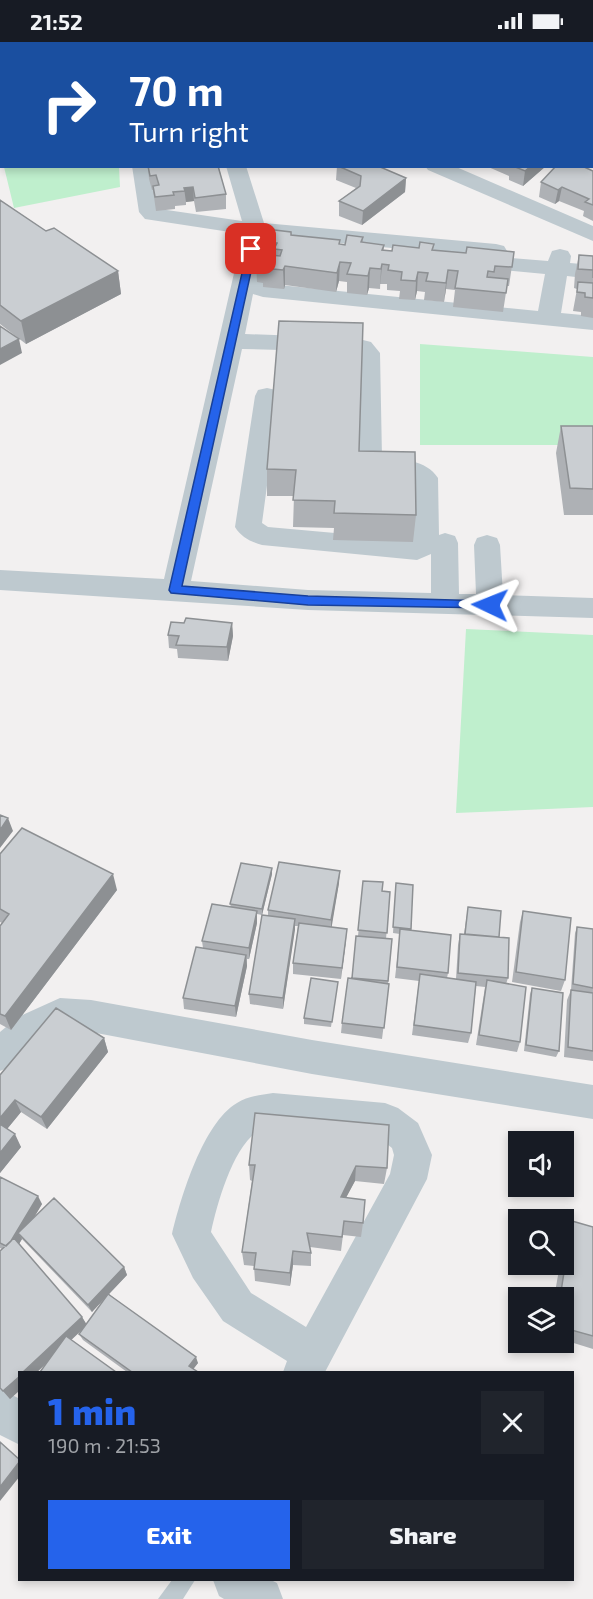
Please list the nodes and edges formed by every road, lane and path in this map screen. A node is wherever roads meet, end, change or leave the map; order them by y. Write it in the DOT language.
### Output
graph roads {
  1 [pos="142,168"];
  2 [pos="237,168"];
  3 [pos="440,168"];
  4 [pos="255,229"];
  5 [pos="593,234"];
  6 [pos="593,260"];
  7 [pos="559,263"];
  8 [pos="593,272"];
  9 [pos="549,319"];
  10 [pos="593,323"];
  11 [pos="232,341"];
  12 [pos="267,396"];
  13 [pos="445,543"];
  14 [pos="487,544"];
  15 [pos="0,580"];
  16 [pos="175,590"];
  17 [pos="445,604"];
  18 [pos="490,605"];
  19 [pos="593,608"];
  20 [pos="0,1055"];
  21 [pos="593,1102"];
  22 [pos="308,1363"];
  23 [pos="0,1410"];
  24 [pos="18,1423"];
  25 [pos="184,1581"];
  26 [pos="236,1581"];
  27 [pos="169,1599"];
  28 [pos="261,1599"];
  1 -- 4 [label="street"];
  2 -- 4 [label="street"];
  3 -- 5 [label="street"];
  4 -- 7 [label="street"];
  4 -- 11 [label="street"];
  6 -- 7 [label="street"];
  7 -- 8 [label="street"];
  7 -- 9 [label="street"];
  7 -- 9 [label="street"];
  9 -- 10 [label="street"];
  11 -- 12 [label="street"];
  11 -- 16 [label="street"];
  13 -- 17 [label="street"];
  14 -- 18 [label="street"];
  15 -- 16 [label="street"];
  16 -- 17 [label="street"];
  17 -- 18 [label="street"];
  18 -- 19 [label="street"];
  20 -- 21 [label="street"];
  22 -- 22 [label="street"];
  23 -- 24 [label="street"];
  25 -- 27 [label="lane"];
  26 -- 28 [label="street"];
}
